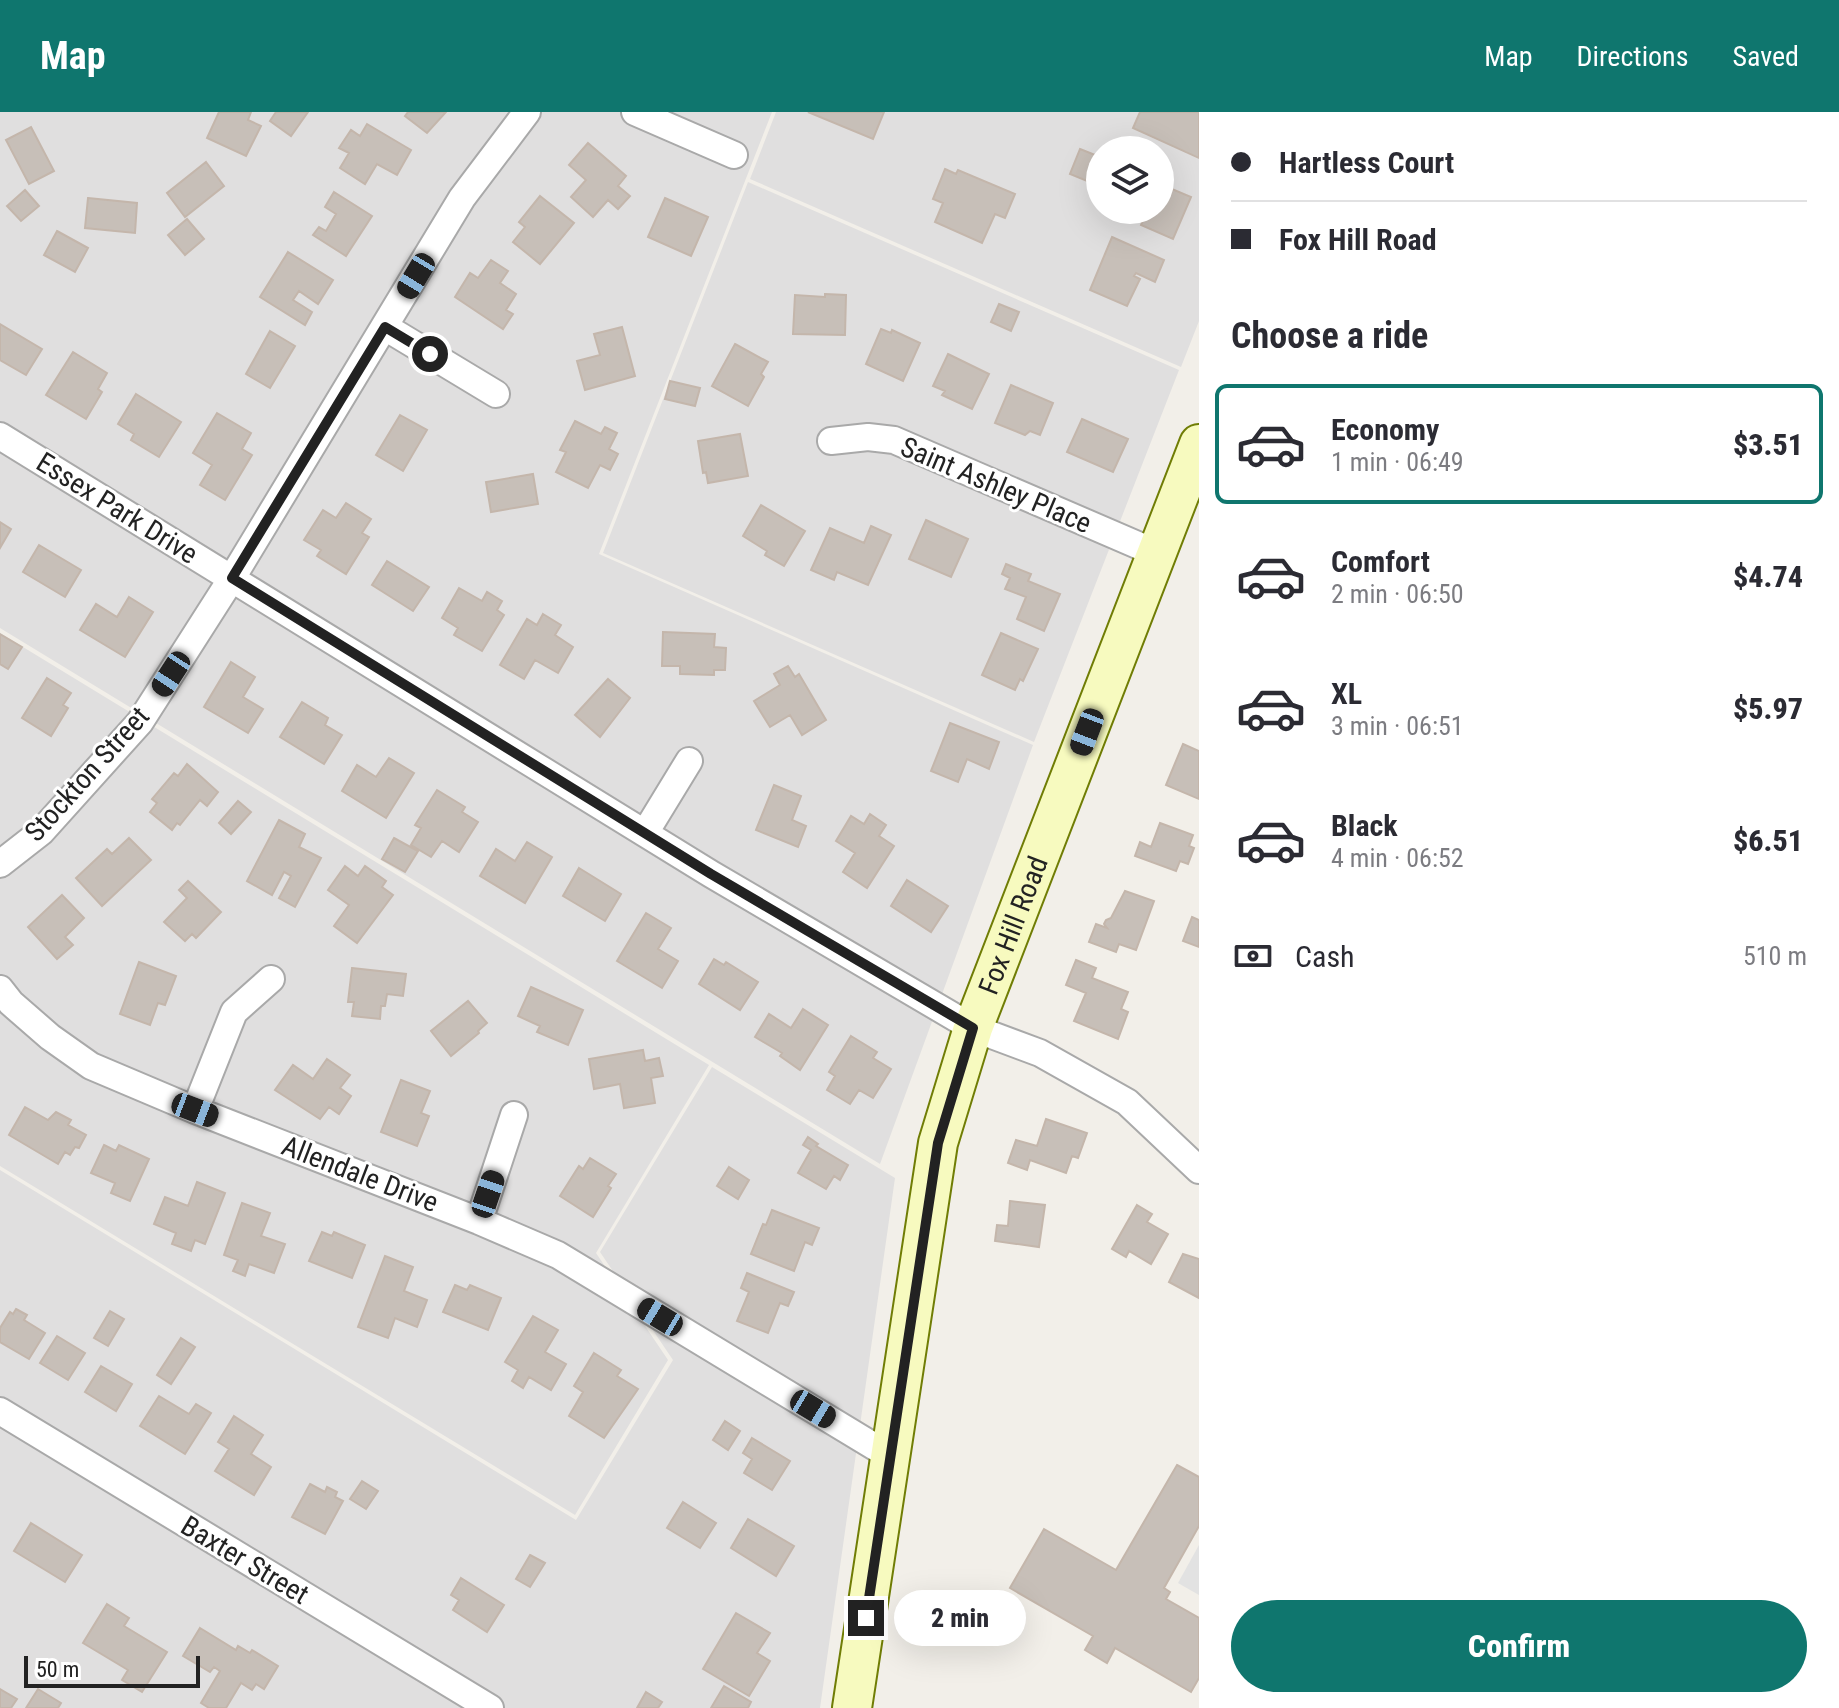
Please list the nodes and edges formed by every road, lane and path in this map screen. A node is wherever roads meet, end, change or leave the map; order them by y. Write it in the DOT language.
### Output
graph roads {
  1 [pos="527,112"];
  2 [pos="635,112"];
  3 [pos="734,155"];
  4 [pos="385,327"];
  5 [pos="496,394"];
  6 [pos="0,436"];
  7 [pos="831,441"];
  8 [pos="1199,444"];
  9 [pos="1156,553"];
  10 [pos="232,578"];
  11 [pos="689,761"];
  12 [pos="645,833"];
  13 [pos="0,864"];
  14 [pos="271,979"];
  15 [pos="0,989"];
  16 [pos="973,1028"];
  17 [pos="195,1110"];
  18 [pos="514,1115"];
  19 [pos="1199,1170"];
  20 [pos="479,1221"];
  21 [pos="0,1411"];
  22 [pos="890,1456"];
  23 [pos="490,1708"];
  24 [pos="852,1708"];
  1 -- 4 [label="street, Stockton Street"];
  2 -- 3 [label="street"];
  4 -- 5 [label="street"];
  4 -- 10 [label="street, Stockton Street"];
  6 -- 10 [label="street, Essex Park Drive"];
  7 -- 9 [label="street, Saint Ashley Place"];
  8 -- 9 [label="main road, Fox Hill Road"];
  9 -- 16 [label="main road, Fox Hill Road"];
  10 -- 12 [label="street, Essex Park Drive"];
  10 -- 13 [label="street, Stockton Street"];
  11 -- 12 [label="street"];
  12 -- 16 [label="street, Essex Park Drive"];
  14 -- 17 [label="street"];
  15 -- 17 [label="street, Allendale Drive"];
  16 -- 19 [label="street, Essex Park Drive"];
  16 -- 22 [label="main road, Fox Hill Road"];
  17 -- 20 [label="street, Allendale Drive"];
  18 -- 20 [label="street"];
  20 -- 22 [label="street, Allendale Drive"];
  21 -- 23 [label="street, Baxter Street"];
  22 -- 24 [label="main road, Fox Hill Road"];
}
